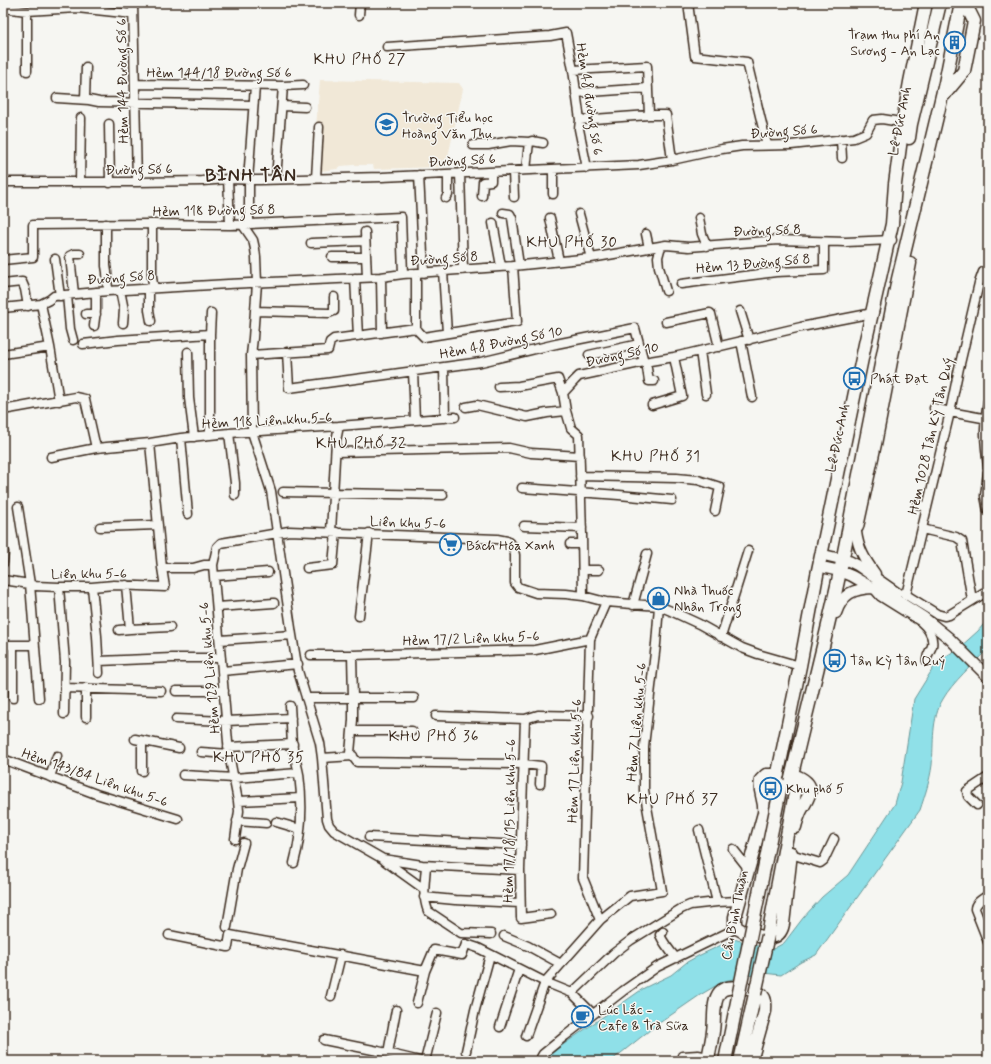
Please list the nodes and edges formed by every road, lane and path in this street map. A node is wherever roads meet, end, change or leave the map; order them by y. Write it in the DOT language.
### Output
graph roads {
  1 [pos="133,3"];
  2 [pos="360,3"];
  3 [pos="688,3"];
  4 [pos="926,3"];
  5 [pos="940,3"];
  6 [pos="961,3"];
  7 [pos="965,3"];
  8 [pos="3,8"];
  9 [pos="27,11"];
  10 [pos="133,14"];
  11 [pos="359,15"];
  12 [pos="387,47"];
  13 [pos="86,67"];
  14 [pos="573,70"];
  15 [pos="26,71"];
  16 [pos="135,84"];
  17 [pos="303,85"];
  18 [pos="255,86"];
  19 [pos="283,86"];
  20 [pos="648,88"];
  21 [pos="576,93"];
  22 [pos="57,98"];
  23 [pos="85,99"];
  24 [pos="941,99"];
  25 [pos="136,102"];
  26 [pos="253,105"];
  27 [pos="282,106"];
  28 [pos="305,107"];
  29 [pos="649,115"];
  30 [pos="81,118"];
  31 [pos="580,120"];
  32 [pos="109,124"];
  33 [pos="907,124"];
  34 [pos="319,127"];
  35 [pos="841,139"];
  36 [pos="529,142"];
  37 [pos="542,143"];
  38 [pos="473,145"];
  39 [pos="767,145"];
  40 [pos="842,158"];
  41 [pos="672,160"];
  42 [pos="587,168"];
  43 [pos="553,169"];
  44 [pos="526,170"];
  45 [pos="513,171"];
  46 [pos="491,172"];
  47 [pos="460,173"];
  48 [pos="448,174"];
  49 [pos="419,175"];
  50 [pos="316,178"];
  51 [pos="228,179"];
  52 [pos="276,179"];
  53 [pos="248,180"];
  54 [pos="3,182"];
  55 [pos="80,182"];
  56 [pos="137,182"];
  57 [pos="110,183"];
  58 [pos="553,194"];
  59 [pos="482,196"];
  60 [pos="446,198"];
  61 [pos="514,198"];
  62 [pos="503,213"];
  63 [pos="579,214"];
  64 [pos="550,218"];
  65 [pos="698,218"];
  66 [pos="493,223"];
  67 [pos="106,224"];
  68 [pos="152,224"];
  69 [pos="246,224"];
  70 [pos="230,225"];
  71 [pos="911,227"];
  72 [pos="365,232"];
  73 [pos="646,234"];
  74 [pos="891,240"];
  75 [pos="365,242"];
  76 [pos="824,242"];
  77 [pos="311,243"];
  78 [pos="661,246"];
  79 [pos="707,246"];
  80 [pos="649,248"];
  81 [pos="80,254"];
  82 [pos="332,257"];
  83 [pos="366,257"];
  84 [pos="591,258"];
  85 [pos="55,259"];
  86 [pos="3,260"];
  87 [pos="559,261"];
  88 [pos="516,265"];
  89 [pos="501,266"];
  90 [pos="463,270"];
  91 [pos="443,271"];
  92 [pos="420,273"];
  93 [pos="403,274"];
  94 [pos="988,274"];
  95 [pos="367,277"];
  96 [pos="381,277"];
  97 [pos="355,278"];
  98 [pos="257,283"];
  99 [pos="3,284"];
  100 [pos="681,284"];
  101 [pos="152,288"];
  102 [pos="120,290"];
  103 [pos="108,291"];
  104 [pos="666,291"];
  105 [pos="96,292"];
  106 [pos="67,295"];
  107 [pos="334,298"];
  108 [pos="41,304"];
  109 [pos="28,306"];
  110 [pos="3,308"];
  111 [pos="255,311"];
  112 [pos="740,311"];
  113 [pos="873,313"];
  114 [pos="86,314"];
  115 [pos="96,314"];
  116 [pos="211,314"];
  117 [pos="151,321"];
  118 [pos="666,322"];
  119 [pos="123,323"];
  120 [pos="94,326"];
  121 [pos="416,328"];
  122 [pos="382,333"];
  123 [pos="447,333"];
  124 [pos="210,334"];
  125 [pos="358,336"];
  126 [pos="73,340"];
  127 [pos="745,341"];
  128 [pos="83,344"];
  129 [pos="639,344"];
  130 [pos="719,346"];
  131 [pos="50,347"];
  132 [pos="700,351"];
  133 [pos="188,352"];
  134 [pos="287,352"];
  135 [pos="3,354"];
  136 [pos="250,355"];
  137 [pos="589,355"];
  138 [pos="674,357"];
  139 [pos="645,362"];
  140 [pos="444,367"];
  141 [pos="413,371"];
  142 [pos="654,381"];
  143 [pos="499,387"];
  144 [pos="563,393"];
  145 [pos="706,394"];
  146 [pos="752,397"];
  147 [pos="59,401"];
  148 [pos="988,401"];
  149 [pos="652,405"];
  150 [pos="466,407"];
  151 [pos="934,408"];
  152 [pos="3,410"];
  153 [pos="566,411"];
  154 [pos="950,412"];
  155 [pos="455,417"];
  156 [pos="445,418"];
  157 [pos="986,418"];
  158 [pos="415,420"];
  159 [pos="874,423"];
  160 [pos="339,426"];
  161 [pos="252,432"];
  162 [pos="229,433"];
  163 [pos="210,435"];
  164 [pos="194,437"];
  165 [pos="181,438"];
  166 [pos="150,443"];
  167 [pos="96,448"];
  168 [pos="336,452"];
  169 [pos="580,456"];
  170 [pos="51,457"];
  171 [pos="988,467"];
  172 [pos="988,472"];
  173 [pos="580,476"];
  174 [pos="522,488"];
  175 [pos="283,492"];
  176 [pos="580,492"];
  177 [pos="333,493"];
  178 [pos="235,495"];
  179 [pos="443,495"];
  180 [pos="672,500"];
  181 [pos="918,504"];
  182 [pos="18,508"];
  183 [pos="927,508"];
  184 [pos="715,511"];
  185 [pos="988,511"];
  186 [pos="188,514"];
  187 [pos="158,525"];
  188 [pos="524,526"];
  189 [pos="100,527"];
  190 [pos="582,528"];
  191 [pos="922,529"];
  192 [pos="334,532"];
  193 [pos="856,532"];
  194 [pos="277,533"];
  195 [pos="369,533"];
  196 [pos="570,544"];
  197 [pos="582,544"];
  198 [pos="748,551"];
  199 [pos="4,552"];
  200 [pos="647,554"];
  201 [pos="827,562"];
  202 [pos="3,563"];
  203 [pos="213,565"];
  204 [pos="844,566"];
  205 [pos="162,568"];
  206 [pos="307,568"];
  207 [pos="583,570"];
  208 [pos="599,570"];
  209 [pos="268,572"];
  210 [pos="214,576"];
  211 [pos="3,580"];
  212 [pos="30,584"];
  213 [pos="876,584"];
  214 [pos="126,585"];
  215 [pos="92,586"];
  216 [pos="59,587"];
  217 [pos="886,590"];
  218 [pos="988,591"];
  219 [pos="906,595"];
  220 [pos="583,596"];
  221 [pos="972,601"];
  222 [pos="606,602"];
  223 [pos="274,603"];
  224 [pos="633,605"];
  225 [pos="659,606"];
  226 [pos="217,607"];
  227 [pos="834,612"];
  228 [pos="359,616"];
  229 [pos="170,627"];
  230 [pos="130,629"];
  231 [pos="119,630"];
  232 [pos="292,635"];
  233 [pos="721,637"];
  234 [pos="590,639"];
  235 [pos="220,640"];
  236 [pos="3,645"];
  237 [pos="12,645"];
  238 [pos="34,645"];
  239 [pos="311,655"];
  240 [pos="352,655"];
  241 [pos="221,658"];
  242 [pos="99,661"];
  243 [pos="927,661"];
  244 [pos="298,664"];
  245 [pos="803,666"];
  246 [pos="988,668"];
  247 [pos="222,671"];
  248 [pos="99,673"];
  249 [pos="988,677"];
  250 [pos="65,688"];
  251 [pos="86,688"];
  252 [pos="161,691"];
  253 [pos="176,692"];
  254 [pos="224,692"];
  255 [pos="13,698"];
  256 [pos="39,698"];
  257 [pos="306,698"];
  258 [pos="353,698"];
  259 [pos="414,698"];
  260 [pos="290,706"];
  261 [pos="64,714"];
  262 [pos="436,716"];
  263 [pos="589,716"];
  264 [pos="86,717"];
  265 [pos="291,718"];
  266 [pos="176,719"];
  267 [pos="525,719"];
  268 [pos="226,721"];
  269 [pos="352,731"];
  270 [pos="412,731"];
  271 [pos="292,744"];
  272 [pos="179,748"];
  273 [pos="228,751"];
  274 [pos="201,752"];
  275 [pos="57,756"];
  276 [pos="322,758"];
  277 [pos="3,759"];
  278 [pos="355,759"];
  279 [pos="523,764"];
  280 [pos="142,771"];
  281 [pos="298,773"];
  282 [pos="183,775"];
  283 [pos="50,777"];
  284 [pos="798,777"];
  285 [pos="988,777"];
  286 [pos="234,778"];
  287 [pos="783,782"];
  288 [pos="540,784"];
  289 [pos="301,798"];
  290 [pos="238,801"];
  291 [pos="977,805"];
  292 [pos="178,819"];
  293 [pos="237,821"];
  294 [pos="276,822"];
  295 [pos="266,824"];
  296 [pos="300,829"];
  297 [pos="700,830"];
  298 [pos="369,837"];
  299 [pos="235,839"];
  300 [pos="834,839"];
  301 [pos="244,843"];
  302 [pos="521,845"];
  303 [pos="733,849"];
  304 [pos="791,854"];
  305 [pos="383,859"];
  306 [pos="294,863"];
  307 [pos="426,866"];
  308 [pos="748,868"];
  309 [pos="520,870"];
  310 [pos="424,893"];
  311 [pos="988,895"];
  312 [pos="739,901"];
  313 [pos="717,902"];
  314 [pos="520,903"];
  315 [pos="551,914"];
  316 [pos="600,920"];
  317 [pos="227,927"];
  318 [pos="737,928"];
  319 [pos="663,932"];
  320 [pos="461,933"];
  321 [pos="491,934"];
  322 [pos="169,935"];
  323 [pos="504,936"];
  324 [pos="988,942"];
  325 [pos="466,944"];
  326 [pos="341,955"];
  327 [pos="490,955"];
  328 [pos="676,958"];
  329 [pos="561,964"];
  330 [pos="519,969"];
  331 [pos="425,971"];
  332 [pos="544,982"];
  333 [pos="572,993"];
  334 [pos="331,996"];
  335 [pos="417,1003"];
  336 [pos="396,1010"];
  337 [pos="437,1013"];
  338 [pos="593,1014"];
  339 [pos="500,1027"];
  340 [pos="526,1036"];
  341 [pos="324,1040"];
  342 [pos="466,1051"];
  343 [pos="388,1053"];
  344 [pos="682,1056"];
  345 [pos="712,1060"];
  346 [pos="420,1061"];
  347 [pos="425,1061"];
  348 [pos="539,1061"];
  349 [pos="725,1061"];
  350 [pos="733,1061"];
  351 [pos="740,1061"];
  352 [pos="751,1061"];
  1 -- 10 [label="street, Hẻm 144 Đường Số 6"];
  2 -- 11 [label="street"];
  3 -- 39 [label="street"];
  4 -- 33 [label="highway, Lê Đức Anh"];
  5 -- 33 [label="highway, Lê Đức Anh"];
  6 -- 24 [label="highway, Lê Đức Anh"];
  7 -- 24 [label="highway, Lê Đức Anh"];
  8 -- 9 [label="street"];
  9 -- 10 [label="street"];
  9 -- 15 [label="street"];
  10 -- 16 [label="street, Hẻm 144 Đường Số 6"];
  12 -- 14 [label="street, Hẻm 48 đường số 6"];
  13 -- 23 [label="street"];
  14 -- 20 [label="street"];
  14 -- 21 [label="street, Hẻm 48 đường số 6"];
  16 -- 18 [label="street, Hẻm 144/18 Đường Số 6"];
  16 -- 25 [label="street, Hẻm 144 Đường Số 6"];
  17 -- 19 [label="street, Hẻm 144/18 Đường Số 6"];
  18 -- 19 [label="street, Hẻm 144/18 Đường Số 6"];
  18 -- 26 [label="street"];
  19 -- 27 [label="street"];
  20 -- 21 [label="street"];
  20 -- 29 [label="street"];
  21 -- 31 [label="street, Hẻm 48 đường số 6"];
  22 -- 23 [label="street"];
  23 -- 25 [label="street"];
  24 -- 71 [label="highway, Lê Đức Anh"];
  25 -- 26 [label="street"];
  25 -- 56 [label="street, Hẻm 144 Đường Số 6"];
  26 -- 53 [label="street"];
  27 -- 28 [label="street"];
  27 -- 52 [label="street"];
  29 -- 31 [label="street"];
  29 -- 41 [label="street"];
  30 -- 55 [label="street"];
  31 -- 42 [label="street, Hẻm 48 đường số 6"];
  32 -- 57 [label="street"];
  33 -- 35 [label="street, Đường Số 6"];
  33 -- 74 [label="highway, Lê Đức Anh"];
  34 -- 50 [label="street"];
  35 -- 39 [label="street, Đường Số 6"];
  35 -- 40 [label="street"];
  36 -- 37 [label="street"];
  36 -- 38 [label="street"];
  36 -- 44 [label="street"];
  39 -- 41 [label="street, Đường Số 6"];
  41 -- 42 [label="street, Đường Số 6"];
  42 -- 43 [label="street, Đường Số 6"];
  43 -- 44 [label="street, Đường Số 6"];
  43 -- 58 [label="street"];
  44 -- 45 [label="street, Đường Số 6"];
  45 -- 46 [label="street, Đường Số 6"];
  45 -- 61 [label="street"];
  46 -- 47 [label="street, Đường Số 6"];
  46 -- 59 [label="street"];
  47 -- 48 [label="street, Đường Số 6"];
  47 -- 90 [label="street"];
  48 -- 49 [label="street, Đường Số 6"];
  48 -- 60 [label="street"];
  49 -- 50 [label="street, Đường Số 6"];
  49 -- 92 [label="street"];
  50 -- 52 [label="street, Đường Số 6"];
  51 -- 53 [label="street, Đường Số 6"];
  51 -- 56 [label="street, Đường Số 6"];
  51 -- 70 [label="street"];
  52 -- 53 [label="street, Đường Số 6"];
  53 -- 69 [label="street"];
  54 -- 55 [label="street, Đường Số 6"];
  55 -- 57 [label="street, Đường Số 6"];
  56 -- 57 [label="street, Đường Số 6"];
  62 -- 88 [label="street"];
  63 -- 84 [label="street"];
  64 -- 87 [label="street"];
  65 -- 79 [label="street"];
  66 -- 89 [label="street"];
  67 -- 68 [label="street, Hẻm 118 Đường Số 8"];
  67 -- 86 [label="street, Hẻm 118 Đường Số 8"];
  67 -- 103 [label="street"];
  68 -- 70 [label="street, Hẻm 118 Đường Số 8"];
  68 -- 101 [label="street"];
  69 -- 70 [label="street, Hẻm 118 Đường Số 8"];
  69 -- 93 [label="street, Hẻm 118 Đường Số 8"];
  69 -- 98 [label="street"];
  71 -- 159 [label="highway, Lê Đức Anh"];
  71 -- 159 [label="highway, Lê Đức Anh"];
  72 -- 75 [label="street"];
  73 -- 80 [label="street"];
  74 -- 76 [label="street, Đường Số 8"];
  74 -- 113 [label="highway, Lê Đức Anh"];
  74 -- 201 [label="highway, Lê Đức Anh"];
  75 -- 77 [label="street"];
  75 -- 83 [label="street"];
  76 -- 79 [label="street, Đường Số 8"];
  76 -- 100 [label="street, Hẻm 13 Đường Số 8"];
  78 -- 79 [label="street, Đường Số 8"];
  78 -- 80 [label="street, Đường Số 8"];
  78 -- 104 [label="street"];
  80 -- 84 [label="street, Đường Số 8"];
  81 -- 106 [label="street"];
  82 -- 83 [label="street"];
  83 -- 95 [label="street"];
  84 -- 87 [label="street, Đường Số 8"];
  85 -- 106 [label="street"];
  87 -- 88 [label="street, Đường Số 8"];
  88 -- 89 [label="street, Đường Số 8"];
  88 -- 123 [label="street"];
  89 -- 90 [label="street, Đường Số 8"];
  90 -- 91 [label="street, Đường Số 8"];
  91 -- 92 [label="street, Đường Số 8"];
  91 -- 123 [label="street"];
  92 -- 93 [label="street, Đường Số 8"];
  92 -- 121 [label="street"];
  93 -- 96 [label="street, Đường Số 8"];
  94 -- 154 [label="street, Hẻm 1028 Tân Kỳ Tân Quý"];
  95 -- 96 [label="street, Đường Số 8"];
  95 -- 97 [label="street, Đường Số 8"];
  96 -- 122 [label="street"];
  97 -- 98 [label="street, Đường Số 8"];
  97 -- 125 [label="street"];
  98 -- 101 [label="street, Đường Số 8"];
  98 -- 111 [label="street"];
  99 -- 109 [label="street"];
  101 -- 102 [label="street, Đường Số 8"];
  101 -- 117 [label="street"];
  102 -- 103 [label="street, Đường Số 8"];
  102 -- 119 [label="street"];
  103 -- 105 [label="street, Đường Số 8"];
  105 -- 106 [label="street, Đường Số 8"];
  105 -- 115 [label="street"];
  106 -- 108 [label="street, Đường Số 8"];
  106 -- 126 [label="street"];
  107 -- 111 [label="street"];
  108 -- 109 [label="street, Đường Số 8"];
  108 -- 131 [label="street"];
  109 -- 110 [label="street, Đường Số 8"];
  111 -- 136 [label="street"];
  112 -- 127 [label="street"];
  113 -- 127 [label="street, Đường Số 10"];
  113 -- 245 [label="highway, Lê Đức Anh"];
  114 -- 115 [label="street"];
  115 -- 120 [label="street"];
  116 -- 124 [label="street"];
  118 -- 130 [label="street"];
  121 -- 122 [label="street"];
  121 -- 123 [label="street"];
  122 -- 125 [label="street"];
  124 -- 128 [label="street"];
  124 -- 163 [label="street"];
  125 -- 134 [label="street"];
  127 -- 130 [label="street, Đường Số 10"];
  127 -- 146 [label="street"];
  129 -- 137 [label="street"];
  129 -- 139 [label="street, Hẻm 48 Đường Số 10"];
  129 -- 140 [label="street, Hẻm 48 Đường Số 10"];
  130 -- 132 [label="street, Đường Số 10"];
  131 -- 135 [label="street"];
  131 -- 147 [label="street"];
  132 -- 138 [label="street, Đường Số 10"];
  132 -- 145 [label="street"];
  133 -- 164 [label="street"];
  134 -- 136 [label="street"];
  134 -- 141 [label="street, Hẻm 48 Đường Số 10"];
  136 -- 161 [label="street"];
  138 -- 139 [label="street, Đường Số 10"];
  138 -- 149 [label="street"];
  139 -- 142 [label="street, Hẻm 48 Đường Số 10"];
  139 -- 144 [label="street, Đường Số 10"];
  140 -- 141 [label="street, Hẻm 48 Đường Số 10"];
  140 -- 156 [label="street"];
  141 -- 158 [label="street"];
  143 -- 144 [label="street"];
  144 -- 153 [label="street"];
  147 -- 152 [label="street"];
  147 -- 167 [label="street"];
  148 -- 157 [label="street"];
  150 -- 153 [label="street"];
  151 -- 154 [label="street"];
  153 -- 169 [label="street"];
  154 -- 157 [label="street"];
  154 -- 183 [label="street, Hẻm 1028 Tân Kỳ Tân Quý"];
  155 -- 156 [label="street"];
  156 -- 158 [label="street"];
  157 -- 171 [label="street"];
  158 -- 160 [label="street"];
  159 -- 193 [label="highway, Lê Đức Anh"];
  159 -- 204 [label="highway, Lê Đức Anh"];
  160 -- 161 [label="street, Hẻm 118 Liên khu 5-6"];
  160 -- 168 [label="street, Hẻm 118 Liên khu 5-6"];
  161 -- 162 [label="street, Hẻm 118 Liên khu 5-6"];
  161 -- 194 [label="street"];
  162 -- 163 [label="street, Hẻm 118 Liên khu 5-6"];
  162 -- 178 [label="street"];
  163 -- 164 [label="street, Hẻm 118 Liên khu 5-6"];
  164 -- 165 [label="street, Hẻm 118 Liên khu 5-6"];
  165 -- 166 [label="street, Hẻm 118 Liên khu 5-6"];
  165 -- 186 [label="street"];
  166 -- 167 [label="street, Hẻm 118 Liên khu 5-6"];
  166 -- 187 [label="street"];
  167 -- 170 [label="street, Hẻm 118 Liên khu 5-6"];
  168 -- 169 [label="street"];
  168 -- 177 [label="street, Hẻm 118 Liên khu 5-6"];
  169 -- 173 [label="street"];
  172 -- 185 [label="street"];
  173 -- 176 [label="street"];
  173 -- 184 [label="street"];
  174 -- 176 [label="street"];
  175 -- 177 [label="street"];
  176 -- 180 [label="street"];
  176 -- 190 [label="street"];
  177 -- 179 [label="street"];
  177 -- 192 [label="street, Hẻm 118 Liên khu 5-6"];
  181 -- 183 [label="street"];
  182 -- 212 [label="street"];
  183 -- 191 [label="street, Hẻm 1028 Tân Kỳ Tân Quý"];
  187 -- 189 [label="street"];
  187 -- 205 [label="street"];
  188 -- 190 [label="street"];
  190 -- 197 [label="street"];
  191 -- 219 [label="street, Hẻm 1028 Tân Kỳ Tân Quý"];
  191 -- 221 [label="street"];
  192 -- 194 [label="street, Liên khu 5-6"];
  192 -- 195 [label="street, Liên khu 5-6"];
  192 -- 206 [label="street, Hẻm 118 Liên khu 5-6"];
  193 -- 204 [label="highway, Lê Đức Anh"];
  193 -- 213 [label="main road"];
  194 -- 203 [label="street, Liên khu 5-6"];
  194 -- 232 [label="street"];
  195 -- 220 [label="street, Liên khu 5-6"];
  195 -- 228 [label="street"];
  196 -- 197 [label="street"];
  197 -- 207 [label="street"];
  198 -- 233 [label="street"];
  199 -- 202 [label="street"];
  200 -- 224 [label="street"];
  201 -- 204 [label="main road"];
  201 -- 245 [label="highway, Lê Đức Anh"];
  203 -- 205 [label="street"];
  203 -- 210 [label="street, Hẻm 129 Liên khu 5-6"];
  204 -- 213 [label="main road"];
  204 -- 227 [label="highway, Lê Đức Anh"];
  205 -- 214 [label="street, Liên khu 5-6"];
  207 -- 208 [label="street"];
  207 -- 220 [label="street"];
  209 -- 210 [label="street"];
  210 -- 226 [label="street, Hẻm 129 Liên khu 5-6"];
  211 -- 212 [label="street, Liên khu 5-6"];
  212 -- 216 [label="street, Liên khu 5-6"];
  212 -- 238 [label="street"];
  213 -- 217 [label="main road"];
  213 -- 219 [label="street"];
  213 -- 227 [label="main road"];
  213 -- 243 [label="street"];
  214 -- 215 [label="street, Liên khu 5-6"];
  214 -- 230 [label="street"];
  215 -- 216 [label="street, Liên khu 5-6"];
  215 -- 242 [label="street"];
  216 -- 250 [label="street"];
  217 -- 246 [label="main road"];
  217 -- 249 [label="main road"];
  218 -- 221 [label="street"];
  219 -- 221 [label="street"];
  220 -- 222 [label="street, Liên khu 5-6"];
  222 -- 224 [label="street, Liên khu 5-6"];
  222 -- 234 [label="street, Hẻm 17 Liên khu 5-6"];
  223 -- 226 [label="street"];
  224 -- 225 [label="street, Liên khu 5-6"];
  225 -- 233 [label="street, Liên khu 5-6"];
  225 -- 316 [label="street, Hẻm 7 Liên khu 5-6"];
  226 -- 235 [label="street, Hẻm 129 Liên khu 5-6"];
  227 -- 284 [label="highway, Lê Đức Anh"];
  227 -- 287 [label="highway, Lê Đức Anh"];
  229 -- 230 [label="street"];
  230 -- 231 [label="street"];
  232 -- 235 [label="street"];
  232 -- 244 [label="street"];
  233 -- 245 [label="street, Liên khu 5-6"];
  234 -- 240 [label="street, Hẻm 17/2 Liên khu 5-6"];
  234 -- 263 [label="street, Hẻm 17 Liên khu 5-6"];
  235 -- 241 [label="street, Hẻm 129 Liên khu 5-6"];
  236 -- 237 [label="street"];
  237 -- 238 [label="street"];
  237 -- 255 [label="street"];
  238 -- 256 [label="street"];
  239 -- 240 [label="street, Hẻm 17/2 Liên khu 5-6"];
  240 -- 258 [label="street"];
  241 -- 242 [label="street"];
  241 -- 247 [label="street, Hẻm 129 Liên khu 5-6"];
  242 -- 248 [label="street"];
  244 -- 247 [label="street"];
  244 -- 257 [label="street"];
  245 -- 287 [label="highway, Lê Đức Anh"];
  247 -- 254 [label="street, Hẻm 129 Liên khu 5-6"];
  250 -- 251 [label="street"];
  250 -- 261 [label="street"];
  251 -- 252 [label="street"];
  251 -- 264 [label="street"];
  253 -- 254 [label="street"];
  254 -- 268 [label="street, Hẻm 129 Liên khu 5-6"];
  257 -- 258 [label="street"];
  257 -- 276 [label="street"];
  258 -- 259 [label="street"];
  258 -- 269 [label="street"];
  260 -- 265 [label="street"];
  262 -- 267 [label="street"];
  263 -- 267 [label="street"];
  263 -- 316 [label="street, Hẻm 17 Liên khu 5-6"];
  265 -- 268 [label="street"];
  265 -- 271 [label="street"];
  266 -- 268 [label="street"];
  267 -- 279 [label="street, Hẻm 17/18/15 Liên khu 5-6"];
  268 -- 273 [label="street, Hẻm 129 Liên khu 5-6"];
  269 -- 270 [label="street"];
  269 -- 278 [label="street"];
  271 -- 273 [label="street"];
  271 -- 281 [label="street"];
  272 -- 280 [label="street"];
  273 -- 274 [label="street"];
  273 -- 286 [label="street, Hẻm 129 Liên khu 5-6"];
  275 -- 283 [label="street"];
  276 -- 278 [label="street"];
  276 -- 305 [label="street"];
  277 -- 283 [label="street, Hẻm 143/84 Liên khu 5-6"];
  278 -- 279 [label="street"];
  279 -- 288 [label="street"];
  279 -- 302 [label="street, Hẻm 17/18/15 Liên khu 5-6"];
  281 -- 286 [label="street"];
  281 -- 289 [label="street"];
  282 -- 286 [label="street"];
  283 -- 292 [label="street, Hẻm 143/84 Liên khu 5-6"];
  284 -- 304 [label="highway"];
  284 -- 351 [label="highway, bridge"];
  285 -- 291 [label="street"];
  286 -- 290 [label="street, Hẻm 129 Liên khu 5-6"];
  287 -- 308 [label="highway"];
  287 -- 345 [label="highway, Cầu Bình Thuận"];
  287 -- 349 [label="highway, Cầu Bình Thuận, bridge"];
  287 -- 350 [label="highway, Cầu Bình Thuận"];
  289 -- 290 [label="street"];
  289 -- 296 [label="street"];
  290 -- 293 [label="street, Hẻm 129 Liên khu 5-6"];
  293 -- 295 [label="street"];
  293 -- 299 [label="street, Hẻm 129 Liên khu 5-6"];
  294 -- 296 [label="street"];
  296 -- 306 [label="street"];
  297 -- 313 [label="street"];
  298 -- 302 [label="street"];
  300 -- 304 [label="street"];
  301 -- 317 [label="street"];
  302 -- 309 [label="street, Hẻm 17/18/15 Liên khu 5-6"];
  303 -- 308 [label="street"];
  304 -- 318 [label="highway"];
  305 -- 307 [label="street"];
  305 -- 310 [label="street"];
  307 -- 309 [label="street"];
  307 -- 310 [label="street"];
  308 -- 312 [label="highway"];
  309 -- 314 [label="street, Hẻm 17/18/15 Liên khu 5-6"];
  310 -- 314 [label="street"];
  310 -- 320 [label="street"];
  311 -- 324 [label="street"];
  312 -- 313 [label="street"];
  312 -- 318 [label="highway"];
  313 -- 333 [label="street"];
  314 -- 315 [label="street, Hẻm 17/18/15 Liên khu 5-6"];
  316 -- 329 [label="street, Hẻm 7 Liên khu 5-6"];
  318 -- 328 [label="street"];
  319 -- 328 [label="street"];
  320 -- 321 [label="street"];
  320 -- 325 [label="street"];
  322 -- 326 [label="street"];
  323 -- 329 [label="street"];
  325 -- 327 [label="street"];
  325 -- 331 [label="street"];
  326 -- 331 [label="street"];
  326 -- 334 [label="street"];
  327 -- 330 [label="street"];
  327 -- 342 [label="street"];
  328 -- 338 [label="street"];
  329 -- 332 [label="street, Hẻm 7 Liên khu 5-6"];
  330 -- 332 [label="street"];
  330 -- 339 [label="street"];
  331 -- 335 [label="street"];
  332 -- 333 [label="street"];
  332 -- 340 [label="street, Hẻm 7 Liên khu 5-6"];
  333 -- 338 [label="street"];
  336 -- 343 [label="street"];
  337 -- 347 [label="street"];
  338 -- 348 [label="street"];
  341 -- 343 [label="street"];
  343 -- 346 [label="street"];
  344 -- 345 [label="street"];
  345 -- 352 [label="highway"];
}
